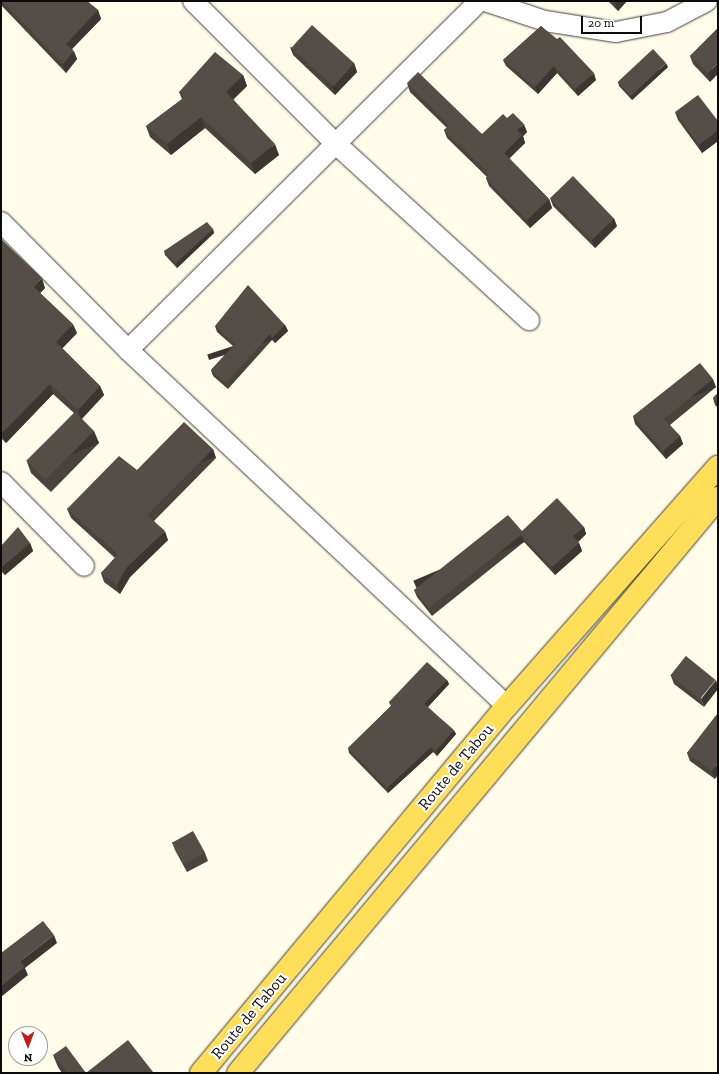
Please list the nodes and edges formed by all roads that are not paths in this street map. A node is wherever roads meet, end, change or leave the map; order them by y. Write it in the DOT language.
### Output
graph roads {
  1 [pos="193,1"];
  2 [pos="479,1"];
  3 [pos="485,1"];
  4 [pos="707,1"];
  5 [pos="336,143"];
  6 [pos="1,222"];
  7 [pos="529,320"];
  8 [pos="128,350"];
  9 [pos="718,467"];
  10 [pos="1,482"];
  11 [pos="718,498"];
  12 [pos="84,566"];
  13 [pos="507,706"];
  14 [pos="201,1073"];
  15 [pos="238,1073"];
  1 -- 5 [label="street"];
  2 -- 5 [label="street"];
  3 -- 4 [label="street"];
  5 -- 7 [label="street"];
  5 -- 8 [label="street"];
  6 -- 8 [label="street"];
  8 -- 13 [label="street"];
  9 -- 13 [label="main road, Route de Tabou"];
  10 -- 12 [label="street"];
  11 -- 15 [label="main road, Route de Tabou"];
  13 -- 14 [label="main road, Route de Tabou"];
}
